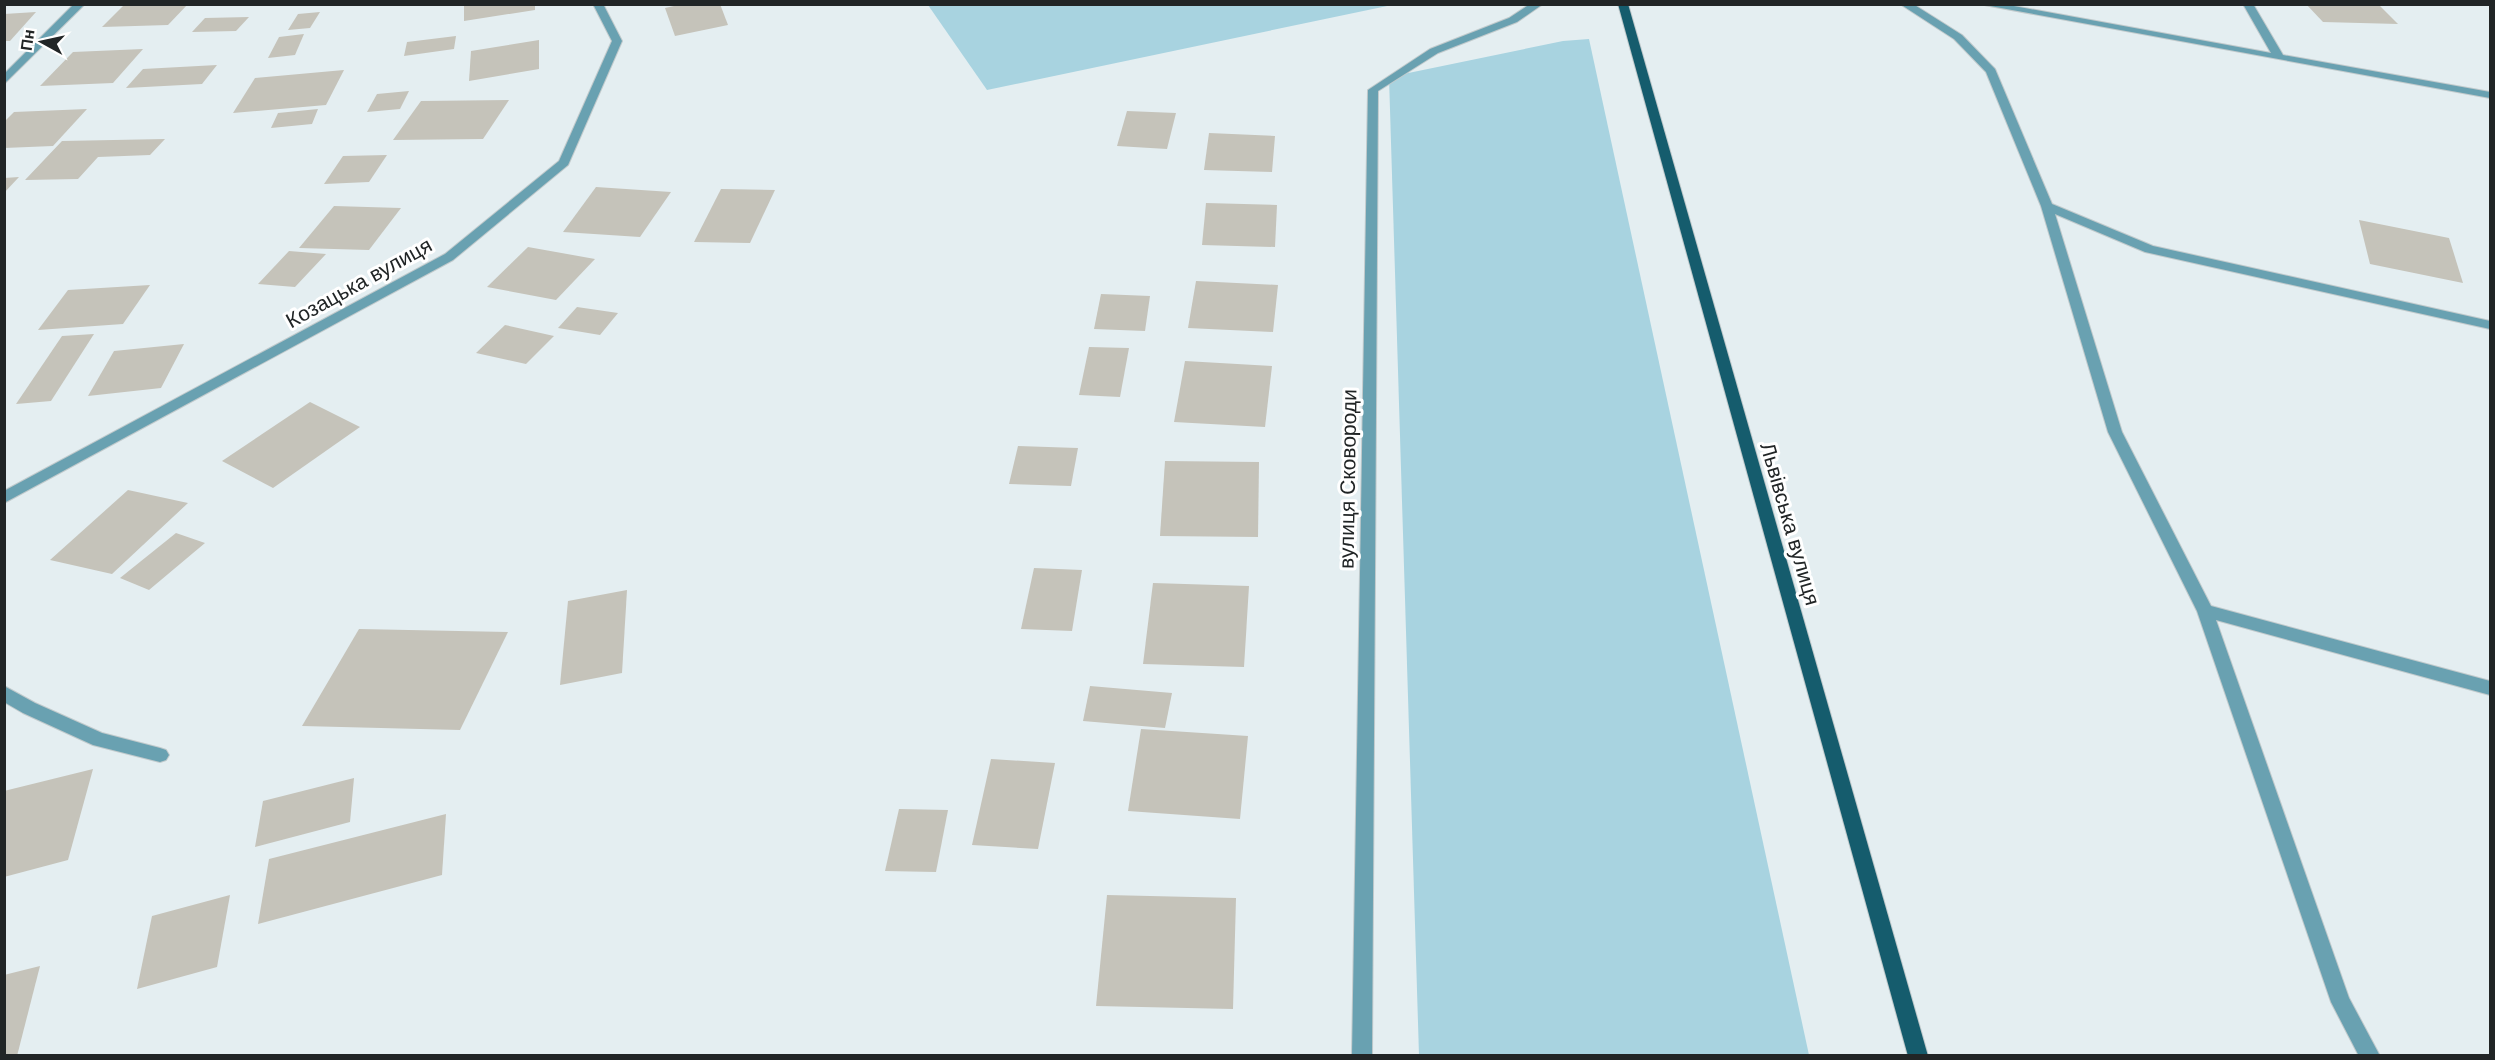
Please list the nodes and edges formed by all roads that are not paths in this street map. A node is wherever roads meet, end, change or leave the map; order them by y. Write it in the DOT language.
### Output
graph roads {
  1 [pos="80,4"];
  2 [pos="598,4"];
  3 [pos="1538,4"];
  4 [pos="1623,4"];
  5 [pos="1905,4"];
  6 [pos="1984,4"];
  7 [pos="2248,4"];
  8 [pos="2279,57"];
  9 [pos="4,81"];
  10 [pos="2490,95"];
  11 [pos="2048,206"];
  12 [pos="2490,325"];
  13 [pos="4,498"];
  14 [pos="2205,611"];
  15 [pos="2490,688"];
  16 [pos="4,693"];
  17 [pos="160,755"];
  18 [pos="1362,1056"];
  19 [pos="1918,1056"];
  20 [pos="2370,1056"];
  1 -- 9 [label="street"];
  2 -- 13 [label="street, Козацька вулиця"];
  3 -- 18 [label="street, вулиця Сковороди"];
  4 -- 19 [label="main road, Львівська вулиця"];
  5 -- 11 [label="street"];
  6 -- 8 [label="street"];
  7 -- 8 [label="street"];
  8 -- 10 [label="street"];
  11 -- 12 [label="street"];
  11 -- 14 [label="street"];
  14 -- 15 [label="street"];
  14 -- 20 [label="street"];
  16 -- 17 [label="street"];
}
